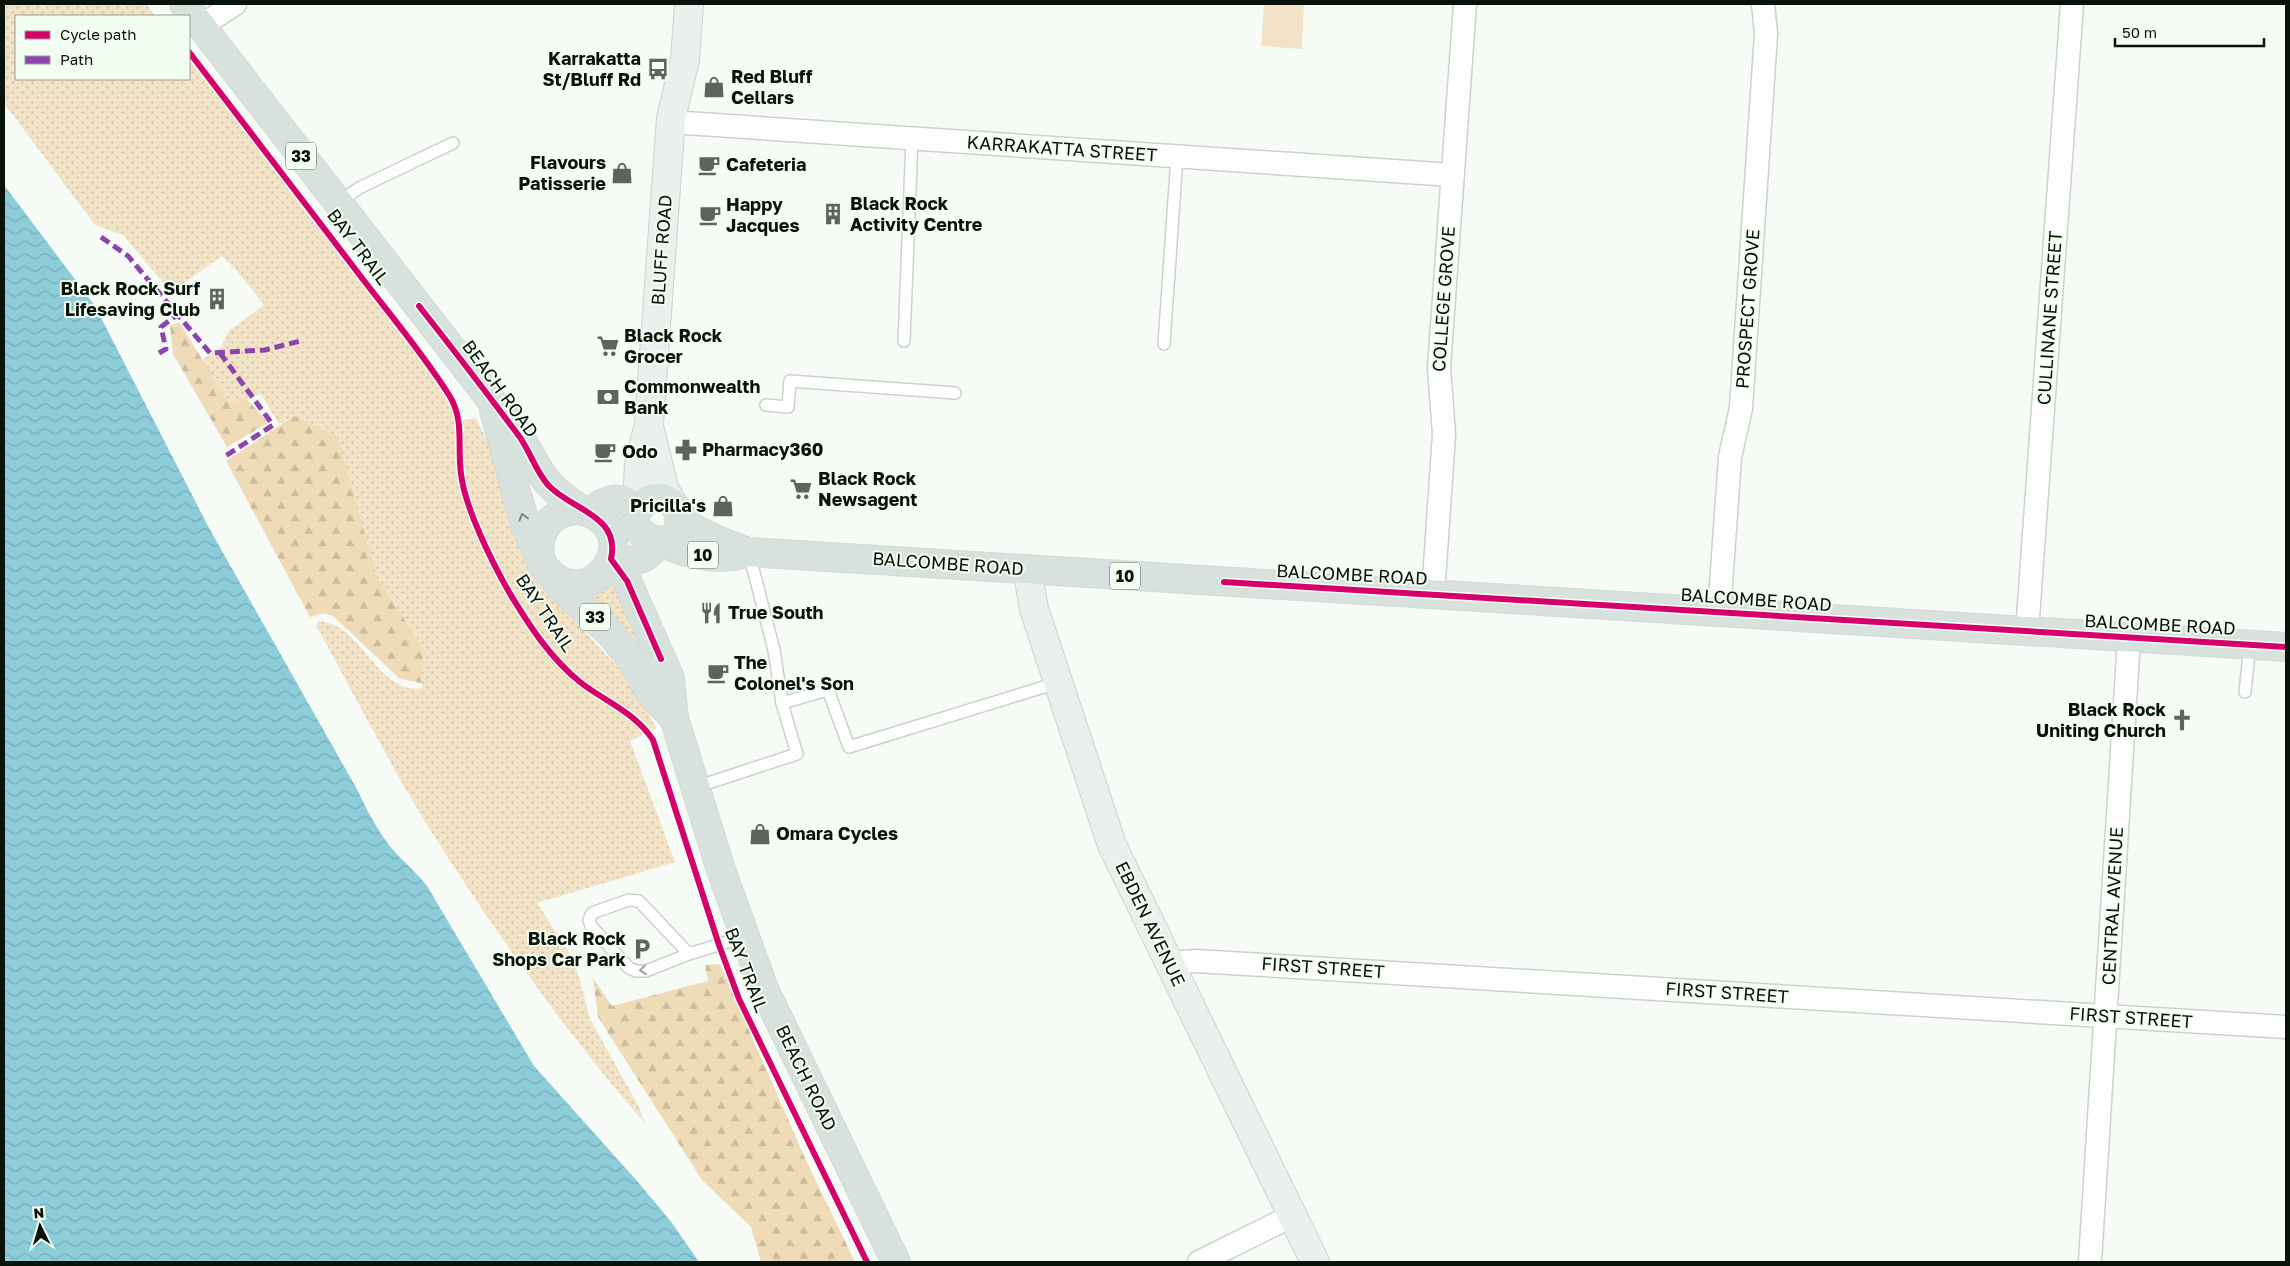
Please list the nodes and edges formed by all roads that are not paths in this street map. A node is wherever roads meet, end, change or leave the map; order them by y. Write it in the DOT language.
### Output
graph roads {
  1 [pos="184,4"];
  2 [pos="235,4"];
  3 [pos="672,4"];
  4 [pos="690,4"];
  5 [pos="1465,4"];
  6 [pos="1763,4"];
  7 [pos="2072,4"];
  8 [pos="201,26"];
  9 [pos="672,114"];
  10 [pos="912,139"];
  11 [pos="453,143"];
  12 [pos="1177,157"];
  13 [pos="1452,175"];
  14 [pos="338,204"];
  15 [pos="904,341"];
  16 [pos="1164,344"];
  17 [pos="955,392"];
  18 [pos="493,404"];
  19 [pos="766,405"];
  20 [pos="648,424"];
  21 [pos="639,509"];
  22 [pos="676,509"];
  23 [pos="586,512"];
  24 [pos="659,541"];
  25 [pos="748,552"];
  26 [pos="612,558"];
  27 [pos="544,566"];
  28 [pos="1027,569"];
  29 [pos="1433,595"];
  30 [pos="1719,613"];
  31 [pos="2027,632"];
  32 [pos="2130,639"];
  33 [pos="2250,645"];
  34 [pos="2286,647"];
  35 [pos="1057,683"];
  36 [pos="2245,692"];
  37 [pos="782,703"];
  38 [pos="674,718"];
  39 [pos="696,787"];
  40 [pos="744,937"];
  41 [pos="689,954"];
  42 [pos="1168,963"];
  43 [pos="2106,1016"];
  44 [pos="2286,1027"];
  45 [pos="1292,1216"];
  46 [pos="896,1262"];
  47 [pos="1199,1262"];
  48 [pos="1315,1262"];
  49 [pos="2090,1262"];
  1 -- 8 [label="main road, BEACH ROAD / 33"];
  2 -- 8 [label="street"];
  3 -- 9 [label="street, BLUFF ROAD"];
  4 -- 9 [label="street, BLUFF ROAD"];
  5 -- 13 [label="street, COLLEGE GROVE"];
  6 -- 30 [label="street, PROSPECT GROVE"];
  7 -- 31 [label="street, CULLINANE STREET"];
  8 -- 14 [label="main road, BEACH ROAD / 33"];
  9 -- 10 [label="street, KARRAKATTA STREET"];
  9 -- 20 [label="street, BLUFF ROAD"];
  10 -- 12 [label="street, KARRAKATTA STREET"];
  10 -- 15 [label="lane"];
  11 -- 14 [label="lane"];
  12 -- 13 [label="street, KARRAKATTA STREET"];
  12 -- 16 [label="lane"];
  13 -- 29 [label="street, COLLEGE GROVE"];
  14 -- 18 [label="main road, BEACH ROAD / 33"];
  17 -- 19 [label="lane"];
  18 -- 23 [label="main road, BEACH ROAD / 33"];
  27 -- 18 [label="main road, BEACH ROAD / 33, one-way"];
  20 -- 21 [label="street, BLUFF ROAD"];
  20 -- 22 [label="street, BLUFF ROAD"];
  21 -- 22 [label="main road"];
  21 -- 23 [label="main road"];
  21 -- 24 [label="main road, BALCOMBE ROAD / 10"];
  22 -- 24 [label="main road, 10"];
  22 -- 25 [label="main road, BALCOMBE ROAD / 10"];
  23 -- 26 [label="main road, BEACH ROAD / 33"];
  23 -- 27 [label="main road"];
  24 -- 25 [label="main road, BALCOMBE ROAD / 10"];
  24 -- 26 [label="main road, 10"];
  25 -- 28 [label="main road, BALCOMBE ROAD / 10"];
  25 -- 37 [label="lane"];
  26 -- 27 [label="main road, 33"];
  26 -- 38 [label="main road, BEACH ROAD / 33"];
  27 -- 38 [label="main road, BEACH ROAD / 33"];
  28 -- 29 [label="main road, BALCOMBE ROAD / 10"];
  28 -- 35 [label="street, EBDEN AVENUE"];
  29 -- 30 [label="main road, BALCOMBE ROAD / 10"];
  30 -- 31 [label="main road, BALCOMBE ROAD / 10"];
  31 -- 32 [label="main road, BALCOMBE ROAD / 10"];
  32 -- 33 [label="main road, BALCOMBE ROAD / 10"];
  32 -- 43 [label="street, CENTRAL AVENUE"];
  33 -- 34 [label="main road, BALCOMBE ROAD / 10"];
  33 -- 36 [label="lane"];
  35 -- 37 [label="lane"];
  35 -- 42 [label="street, EBDEN AVENUE"];
  37 -- 39 [label="lane"];
  38 -- 39 [label="main road, BEACH ROAD / 33"];
  39 -- 40 [label="main road, BEACH ROAD / 33"];
  40 -- 41 [label="lane"];
  40 -- 46 [label="main road, BEACH ROAD / 33"];
  41 -- 41 [label="lane, one-way"];
  42 -- 43 [label="street, FIRST STREET"];
  42 -- 45 [label="street, EBDEN AVENUE"];
  43 -- 44 [label="street, FIRST STREET"];
  43 -- 49 [label="street, CENTRAL AVENUE"];
  45 -- 47 [label="street"];
  45 -- 48 [label="street, EBDEN AVENUE"];
}
